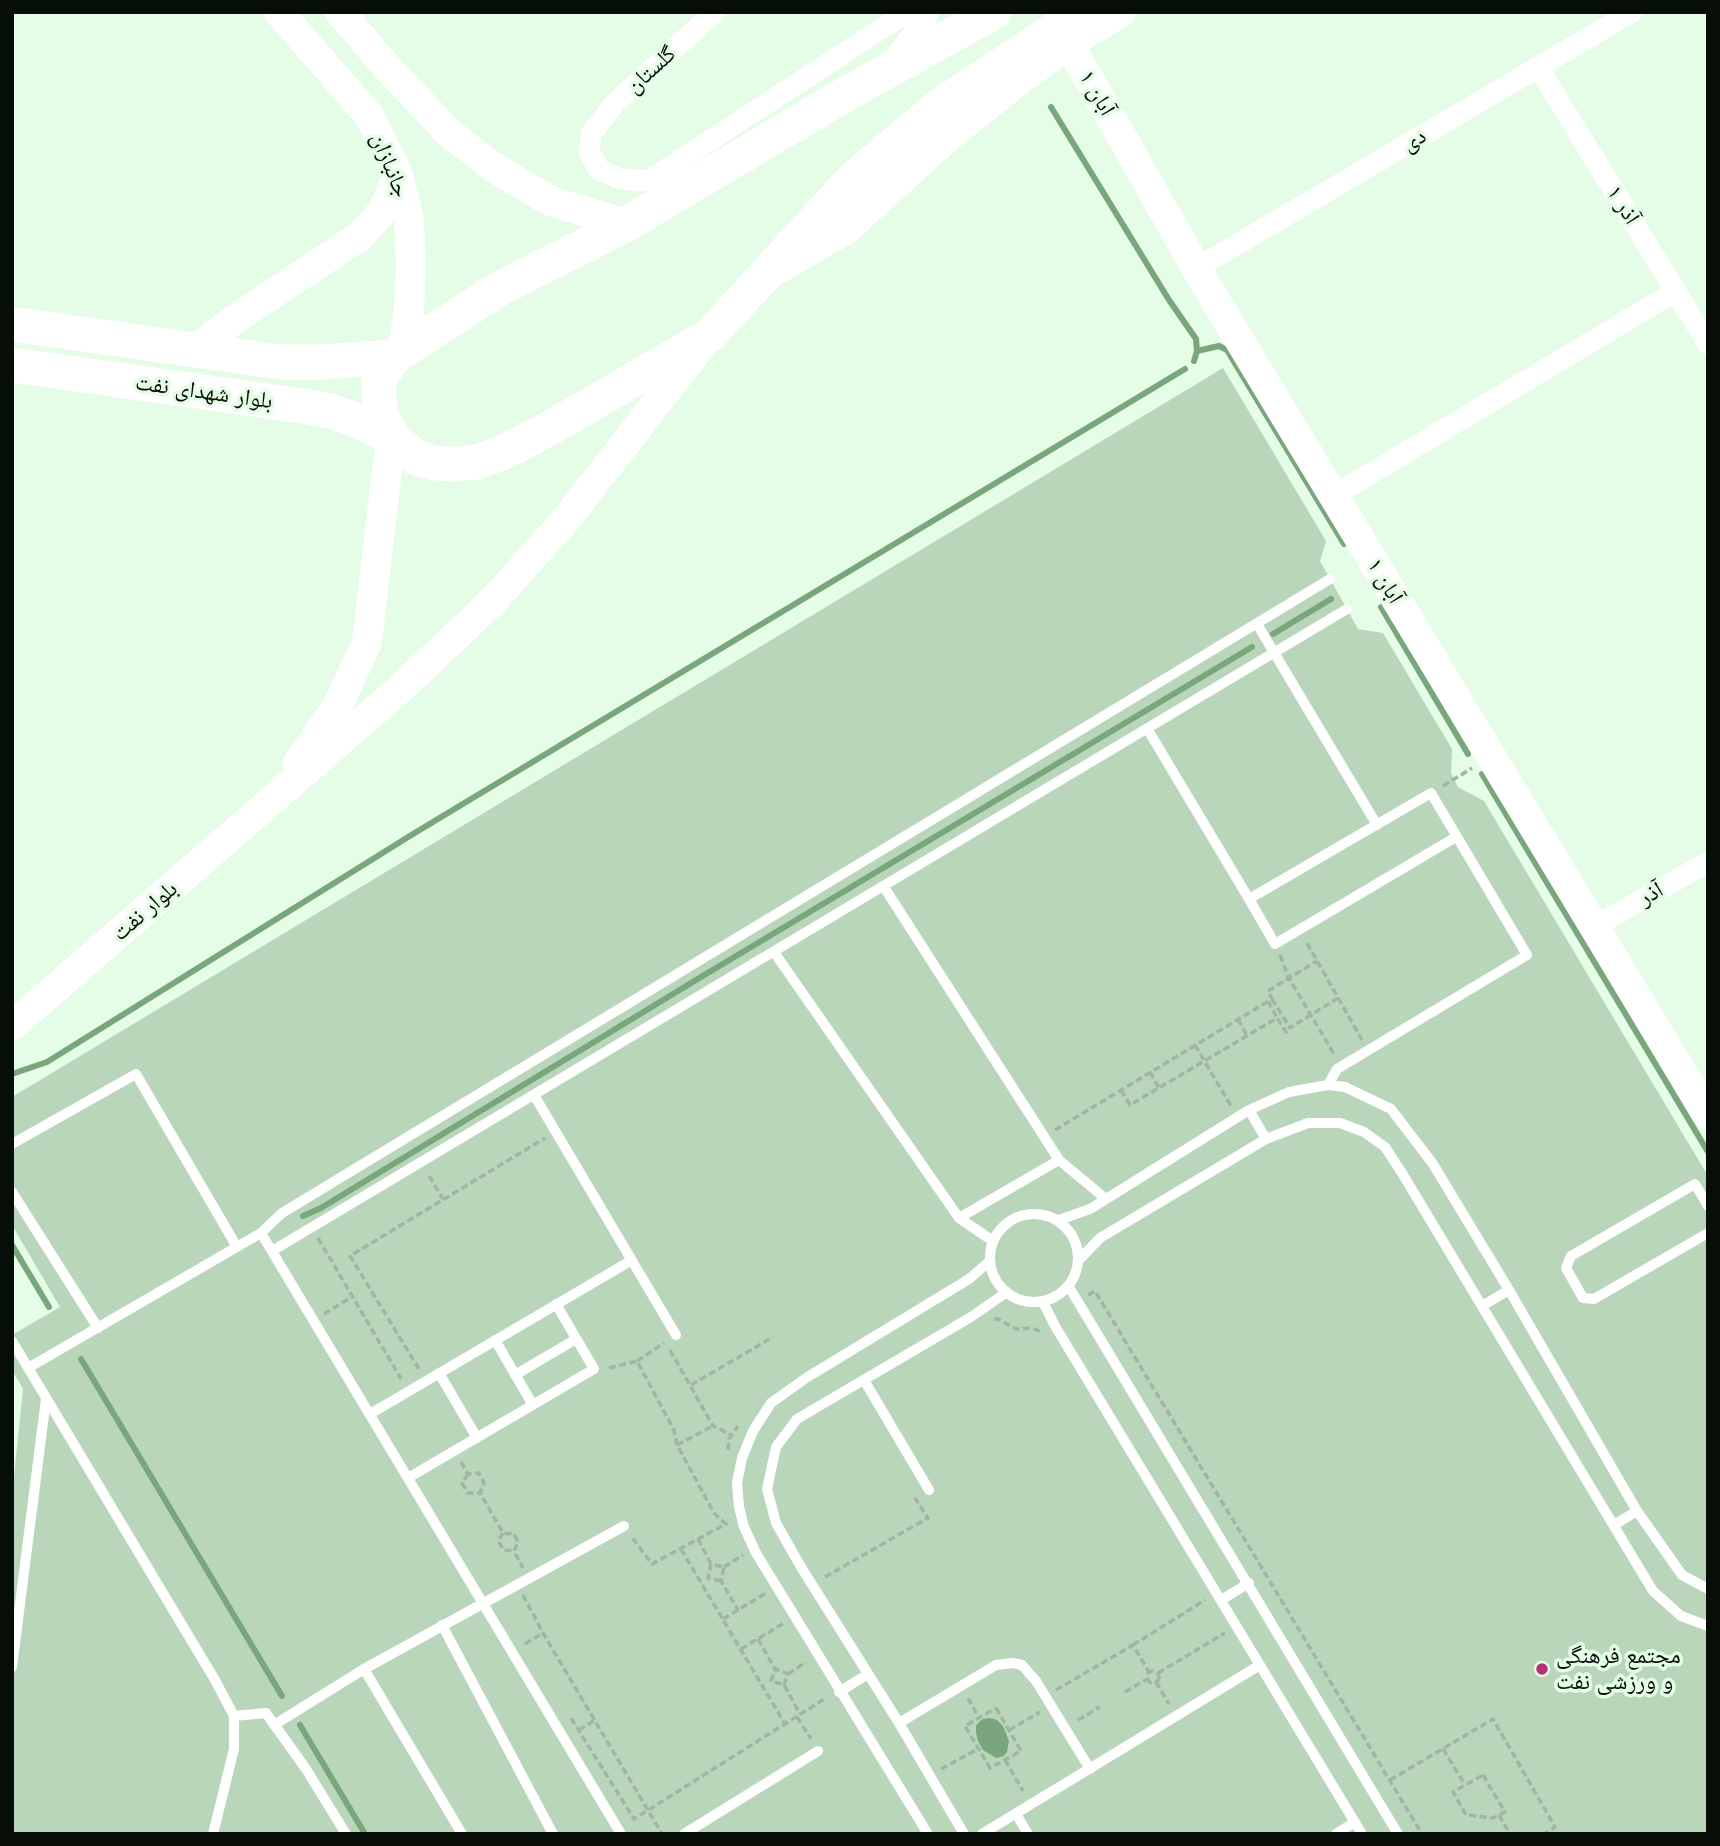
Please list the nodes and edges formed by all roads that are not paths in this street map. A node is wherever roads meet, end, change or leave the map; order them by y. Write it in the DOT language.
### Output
graph roads {
  1 [pos="279,12"];
  2 [pos="340,12"];
  3 [pos="907,12"];
  4 [pos="923,12"];
  5 [pos="994,12"];
  6 [pos="1121,12"];
  7 [pos="1632,12"];
  8 [pos="712,13"];
  9 [pos="1075,28"];
  10 [pos="1538,67"];
  11 [pos="891,70"];
  12 [pos="398,175"];
  13 [pos="628,224"];
  14 [pos="1197,268"];
  15 [pos="1676,291"];
  16 [pos="12,324"];
  17 [pos="710,335"];
  18 [pos="1708,344"];
  19 [pos="195,350"];
  20 [pos="398,355"];
  21 [pos="12,365"];
  22 [pos="391,436"];
  23 [pos="1333,496"];
  24 [pos="1330,579"];
  25 [pos="1347,610"];
  26 [pos="1257,624"];
  27 [pos="1275,653"];
  28 [pos="1147,730"];
  29 [pos="276,795"];
  30 [pos="1377,825"];
  31 [pos="1456,837"];
  32 [pos="1708,862"];
  33 [pos="884,887"];
  34 [pos="1249,899"];
  35 [pos="1594,927"];
  36 [pos="774,952"];
  37 [pos="12,1026"];
  38 [pos="1328,1085"];
  39 [pos="534,1095"];
  40 [pos="1249,1110"];
  41 [pos="1708,1115"];
  42 [pos="1266,1139"];
  43 [pos="12,1144"];
  44 [pos="1059,1160"];
  45 [pos="12,1192"];
  46 [pos="1106,1199"];
  47 [pos="1708,1206"];
  48 [pos="959,1218"];
  49 [pos="1059,1220"];
  50 [pos="261,1233"];
  51 [pos="1708,1233"];
  52 [pos="993,1241"];
  53 [pos="237,1247"];
  54 [pos="272,1251"];
  55 [pos="1080,1259"];
  56 [pos="632,1260"];
  57 [pos="990,1261"];
  58 [pos="1069,1286"];
  59 [pos="1509,1290"];
  60 [pos="1007,1292"];
  61 [pos="1043,1302"];
  62 [pos="556,1304"];
  63 [pos="1482,1306"];
  64 [pos="97,1328"];
  65 [pos="676,1335"];
  66 [pos="576,1339"];
  67 [pos="495,1340"];
  68 [pos="12,1341"];
  69 [pos="28,1368"];
  70 [pos="439,1373"];
  71 [pos="515,1375"];
  72 [pos="864,1380"];
  73 [pos="46,1399"];
  74 [pos="533,1405"];
  75 [pos="370,1414"];
  76 [pos="477,1438"];
  77 [pos="408,1478"];
  78 [pos="929,1490"];
  79 [pos="1637,1511"];
  80 [pos="1614,1525"];
  81 [pos="624,1526"];
  82 [pos="1249,1583"];
  83 [pos="1708,1589"];
  84 [pos="1221,1600"];
  85 [pos="483,1603"];
  86 [pos="442,1625"];
  87 [pos="1708,1626"];
  88 [pos="1260,1665"];
  89 [pos="12,1667"];
  90 [pos="364,1669"];
  91 [pos="868,1675"];
  92 [pos="839,1692"];
  93 [pos="234,1716"];
  94 [pos="899,1723"];
  95 [pos="274,1725"];
  96 [pos="818,1751"];
  97 [pos="1090,1769"];
  98 [pos="1016,1814"];
  99 [pos="1355,1822"];
  100 [pos="213,1834"];
  101 [pos="346,1834"];
  102 [pos="462,1834"];
  103 [pos="552,1834"];
  104 [pos="621,1834"];
  105 [pos="684,1834"];
  106 [pos="928,1834"];
  107 [pos="964,1834"];
  108 [pos="982,1834"];
  109 [pos="1028,1834"];
  110 [pos="1336,1834"];
  111 [pos="1362,1834"];
  112 [pos="1398,1834"];
  1 -- 12 [label="street, جانبازان"];
  2 -- 13 [label="street"];
  3 -- 8 [label="street, گلستان"];
  4 -- 11 [label="street"];
  5 -- 11 [label="main road"];
  6 -- 9 [label="street"];
  7 -- 10 [label="street, دی"];
  9 -- 14 [label="street, آبان ۱"];
  9 -- 17 [label="main road"];
  10 -- 14 [label="street, دی"];
  10 -- 15 [label="street, آذر ۱"];
  11 -- 13 [label="main road"];
  12 -- 19 [label="street"];
  12 -- 20 [label="street, جانبازان"];
  13 -- 20 [label="main road"];
  14 -- 23 [label="street, آبان ۱"];
  15 -- 18 [label="street, آذر ۱"];
  15 -- 23 [label="street"];
  16 -- 19 [label="main road, بلوار شهدای نفت"];
  17 -- 22 [label="main road"];
  17 -- 29 [label="street"];
  19 -- 20 [label="main road, بلوار شهدای نفت"];
  20 -- 22 [label="main road"];
  21 -- 22 [label="main road, بلوار شهدای نفت"];
  22 -- 29 [label="street"];
  23 -- 35 [label="street, آبان ۱"];
  24 -- 26 [label="lane"];
  25 -- 27 [label="lane"];
  26 -- 27 [label="lane"];
  26 -- 50 [label="lane"];
  27 -- 28 [label="lane"];
  27 -- 30 [label="lane"];
  28 -- 33 [label="lane"];
  28 -- 34 [label="lane"];
  29 -- 37 [label="street, بلوار نفت"];
  30 -- 31 [label="lane"];
  30 -- 34 [label="lane"];
  31 -- 34 [label="lane"];
  31 -- 38 [label="lane"];
  32 -- 35 [label="street, آذر"];
  33 -- 36 [label="lane"];
  33 -- 44 [label="lane"];
  35 -- 41 [label="street, آبان ۱"];
  36 -- 39 [label="lane"];
  36 -- 48 [label="lane"];
  38 -- 40 [label="lane"];
  38 -- 59 [label="lane"];
  39 -- 54 [label="lane"];
  39 -- 56 [label="lane"];
  40 -- 42 [label="lane"];
  40 -- 46 [label="lane"];
  42 -- 55 [label="lane"];
  42 -- 63 [label="lane"];
  43 -- 53 [label="lane"];
  44 -- 46 [label="lane"];
  44 -- 48 [label="lane"];
  45 -- 64 [label="lane"];
  46 -- 49 [label="lane"];
  47 -- 51 [label="lane"];
  48 -- 52 [label="lane"];
  49 -- 52 [label="lane"];
  49 -- 55 [label="lane"];
  50 -- 53 [label="lane"];
  50 -- 54 [label="lane"];
  52 -- 57 [label="lane"];
  53 -- 64 [label="lane"];
  54 -- 75 [label="lane"];
  55 -- 58 [label="lane"];
  56 -- 62 [label="lane"];
  56 -- 65 [label="lane"];
  57 -- 60 [label="lane"];
  57 -- 92 [label="lane"];
  58 -- 61 [label="lane"];
  58 -- 82 [label="lane"];
  59 -- 63 [label="lane"];
  59 -- 79 [label="lane"];
  60 -- 61 [label="lane"];
  60 -- 72 [label="lane"];
  61 -- 84 [label="lane"];
  62 -- 66 [label="lane"];
  62 -- 67 [label="lane"];
  63 -- 80 [label="lane"];
  64 -- 69 [label="lane"];
  66 -- 71 [label="lane"];
  66 -- 74 [label="lane"];
  67 -- 70 [label="lane"];
  67 -- 71 [label="lane"];
  68 -- 69 [label="lane"];
  69 -- 73 [label="lane"];
  70 -- 75 [label="lane"];
  70 -- 76 [label="lane"];
  71 -- 74 [label="lane"];
  72 -- 78 [label="lane"];
  72 -- 91 [label="lane"];
  73 -- 89 [label="lane"];
  73 -- 93 [label="lane"];
  74 -- 76 [label="lane"];
  75 -- 77 [label="lane"];
  76 -- 77 [label="lane"];
  77 -- 85 [label="lane"];
  79 -- 80 [label="lane"];
  79 -- 83 [label="lane"];
  80 -- 87 [label="lane"];
  81 -- 85 [label="lane"];
  82 -- 84 [label="lane"];
  82 -- 112 [label="lane"];
  84 -- 88 [label="lane"];
  85 -- 86 [label="lane"];
  85 -- 104 [label="lane"];
  86 -- 90 [label="lane"];
  86 -- 103 [label="lane"];
  88 -- 97 [label="lane"];
  88 -- 99 [label="lane"];
  90 -- 95 [label="lane"];
  90 -- 102 [label="lane"];
  91 -- 92 [label="lane"];
  91 -- 94 [label="lane"];
  92 -- 106 [label="lane"];
  93 -- 95 [label="lane"];
  93 -- 100 [label="lane"];
  94 -- 97 [label="lane"];
  94 -- 107 [label="lane"];
  95 -- 101 [label="lane"];
  96 -- 105 [label="lane"];
  97 -- 98 [label="lane"];
  98 -- 108 [label="lane"];
  98 -- 109 [label="lane"];
  99 -- 110 [label="lane"];
  99 -- 111 [label="lane"];
}
